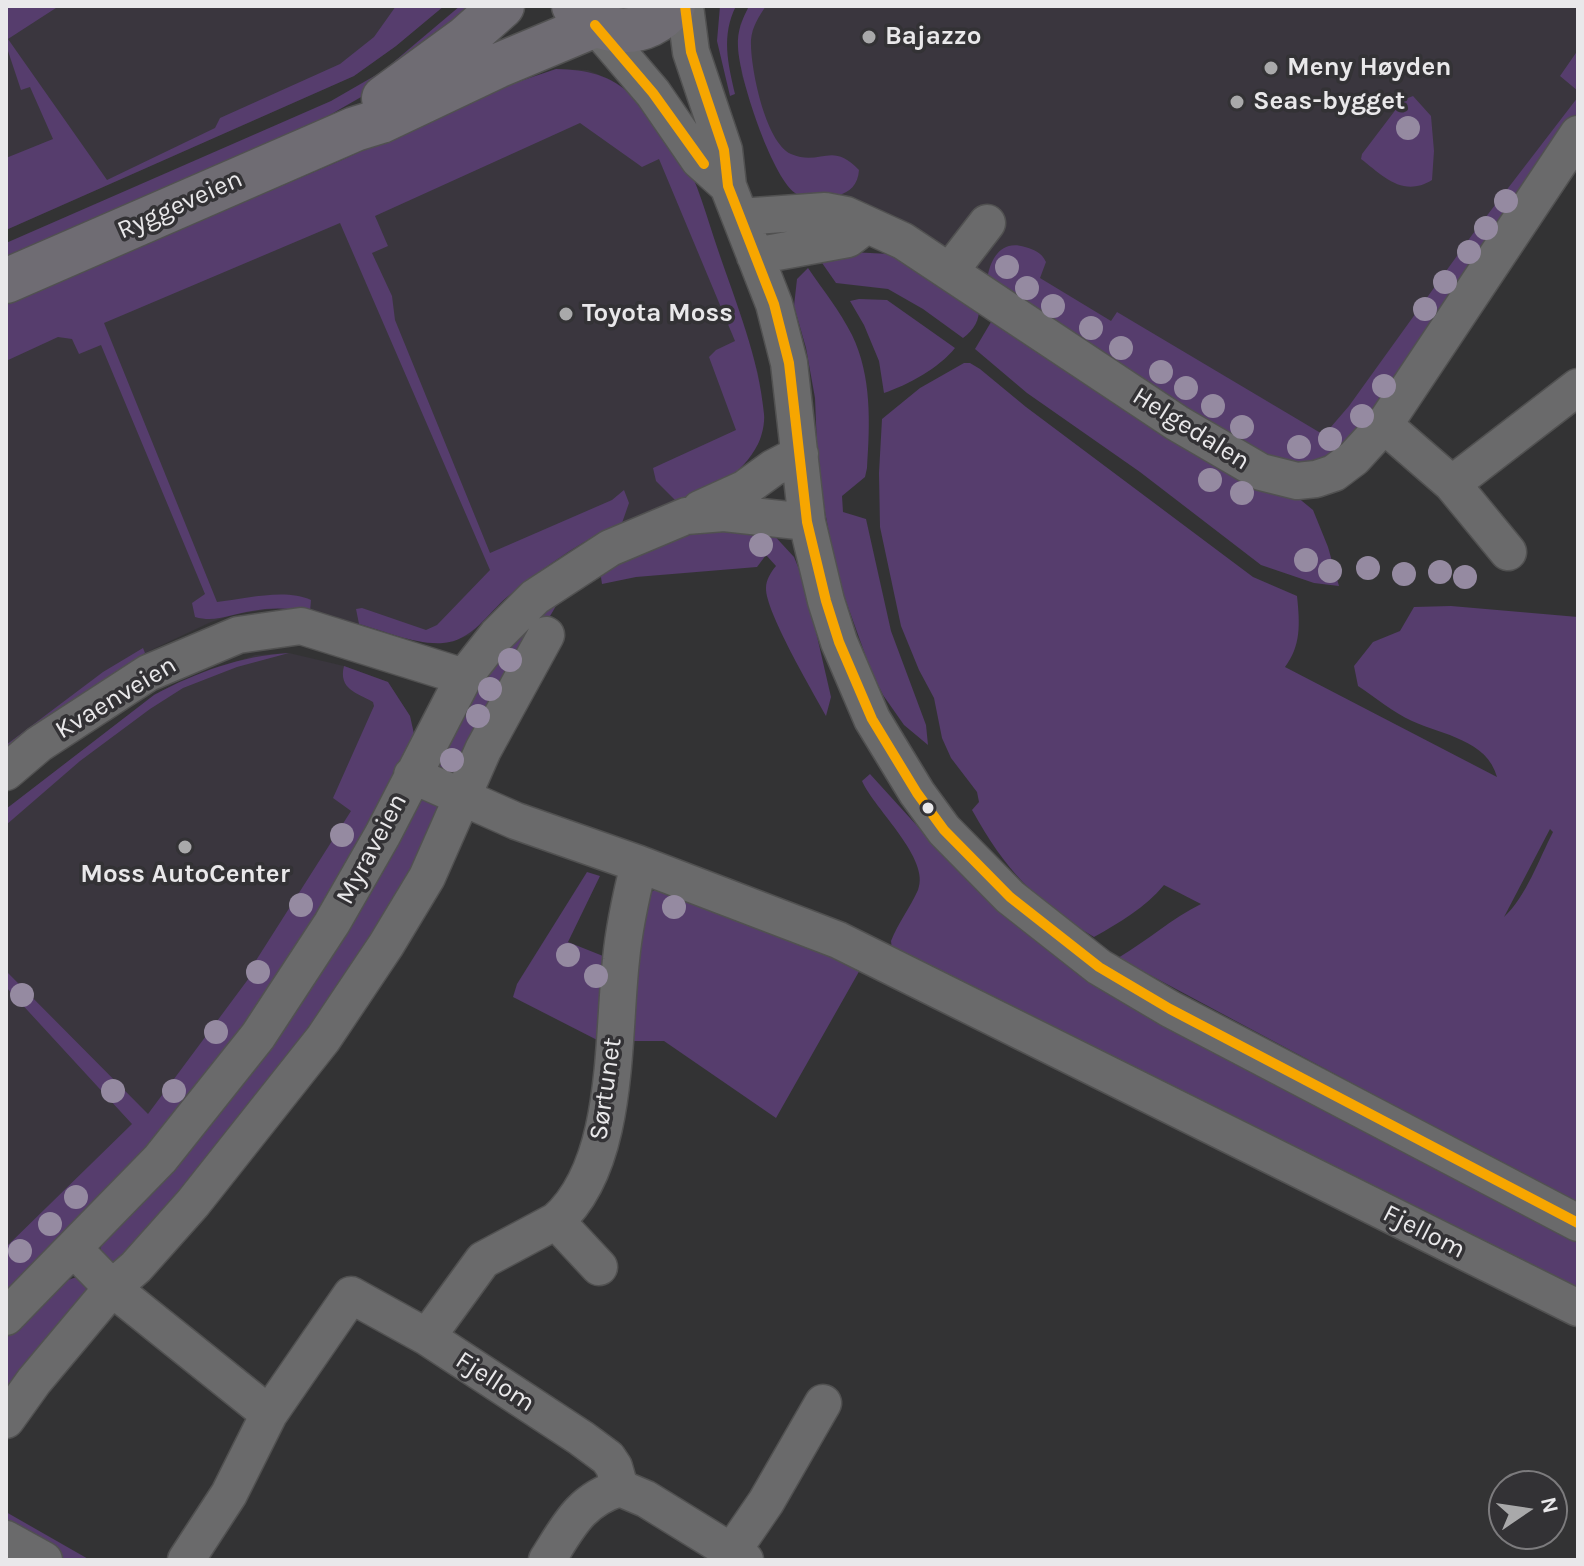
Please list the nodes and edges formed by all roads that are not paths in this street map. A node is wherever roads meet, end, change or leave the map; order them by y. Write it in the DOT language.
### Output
graph roads {
  1 [pos="502,6"];
  2 [pos="673,6"];
  3 [pos="685,6"];
  4 [pos="585,15"];
  5 [pos="355,129"];
  6 [pos="1578,134"];
  7 [pos="1561,182"];
  8 [pos="734,202"];
  9 [pos="987,223"];
  10 [pos="865,226"];
  11 [pos="755,256"];
  12 [pos="950,271"];
  13 [pos="6,281"];
  14 [pos="1577,390"];
  15 [pos="1384,425"];
  16 [pos="800,454"];
  17 [pos="1452,484"];
  18 [pos="686,516"];
  19 [pos="807,522"];
  20 [pos="1508,552"];
  21 [pos="546,635"];
  22 [pos="464,677"];
  23 [pos="6,772"];
  24 [pos="412,775"];
  25 [pos="462,799"];
  26 [pos="639,864"];
  27 [pos="556,1221"];
  28 [pos="1578,1223"];
  29 [pos="74,1249"];
  30 [pos="599,1267"];
  31 [pos="112,1288"];
  32 [pos="1578,1308"];
  33 [pos="6,1317"];
  34 [pos="427,1337"];
  35 [pos="823,1403"];
  36 [pos="269,1414"];
  37 [pos="6,1420"];
  38 [pos="620,1488"];
  39 [pos="6,1539"];
  40 [pos="738,1557"];
  41 [pos="44,1560"];
  42 [pos="186,1560"];
  43 [pos="547,1560"];
  1 -- 5 [label="main road, Ryggeveien"];
  2 -- 4 [label="main road"];
  3 -- 8 [label="street"];
  4 -- 5 [label="main road, Ryggeveien"];
  4 -- 8 [label="street"];
  5 -- 13 [label="main road, Ryggeveien"];
  6 -- 7 [label="street, Helgedalen"];
  7 -- 15 [label="street, Helgedalen"];
  8 -- 10 [label="street, Helgedalen"];
  8 -- 11 [label="street"];
  9 -- 12 [label="street"];
  10 -- 11 [label="street"];
  10 -- 12 [label="street, Helgedalen"];
  11 -- 16 [label="street"];
  12 -- 15 [label="street, Helgedalen"];
  14 -- 17 [label="street"];
  15 -- 17 [label="street"];
  16 -- 18 [label="street"];
  16 -- 19 [label="street"];
  17 -- 20 [label="street"];
  18 -- 19 [label="street, Myraveien"];
  18 -- 22 [label="street, Myraveien"];
  19 -- 28 [label="street"];
  21 -- 25 [label="street"];
  22 -- 23 [label="street, Kvaenveien"];
  22 -- 24 [label="street, Myraveien"];
  24 -- 25 [label="street"];
  24 -- 29 [label="street, Myraveien"];
  25 -- 26 [label="street"];
  25 -- 31 [label="street"];
  26 -- 27 [label="street, Sørtunet"];
  26 -- 32 [label="street, Fjellom"];
  27 -- 30 [label="street"];
  27 -- 34 [label="street, Sørtunet"];
  29 -- 31 [label="street"];
  29 -- 33 [label="street, Myraveien"];
  31 -- 36 [label="street"];
  31 -- 37 [label="street"];
  34 -- 36 [label="street, Fjellom"];
  34 -- 38 [label="street, Fjellom"];
  35 -- 40 [label="street"];
  36 -- 42 [label="street"];
  38 -- 40 [label="street"];
  38 -- 43 [label="street"];
  39 -- 41 [label="street"];
}
